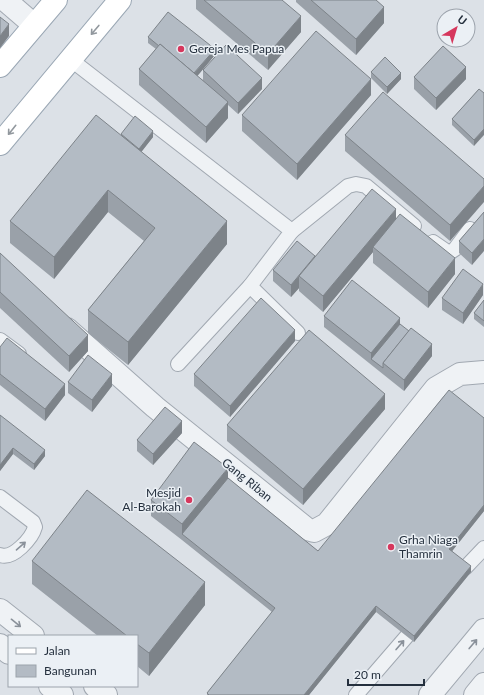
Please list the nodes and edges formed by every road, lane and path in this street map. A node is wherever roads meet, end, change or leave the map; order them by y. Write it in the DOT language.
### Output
graph roads {
  1 [pos="5,0"];
  2 [pos="56,0"];
  3 [pos="120,0"];
  4 [pos="34,25"];
  5 [pos="70,59"];
  6 [pos="0,66"];
  7 [pos="0,144"];
  8 [pos="478,219"];
  9 [pos="292,231"];
  10 [pos="250,286"];
  11 [pos="55,318"];
  12 [pos="298,333"];
  13 [pos="0,340"];
  14 [pos="29,362"];
  15 [pos="178,364"];
  16 [pos="484,372"];
  17 [pos="0,497"];
  18 [pos="484,548"];
  19 [pos="0,555"];
  20 [pos="465,568"];
  21 [pos="0,610"];
  22 [pos="484,630"];
  23 [pos="32,635"];
  24 [pos="407,636"];
  25 [pos="0,645"];
  26 [pos="8,652"];
  27 [pos="484,684"];
  28 [pos="51,687"];
  29 [pos="96,687"];
  30 [pos="62,695"];
  31 [pos="106,695"];
  32 [pos="356,695"];
  33 [pos="430,695"];
  34 [pos="475,695"];
  1 -- 4 [label="street"];
  2 -- 4 [label="main road"];
  3 -- 5 [label="main road, one-way"];
  4 -- 6 [label="main road"];
  5 -- 7 [label="main road, one-way"];
  5 -- 9 [label="lane"];
  8 -- 9 [label="lane"];
  9 -- 10 [label="lane"];
  10 -- 12 [label="lane"];
  10 -- 15 [label="lane"];
  11 -- 16 [label="street, Gang Riban"];
  13 -- 14 [label="lane"];
  19 -- 17 [label="lane, one-way"];
  18 -- 20 [label="lane"];
  21 -- 23 [label="street, one-way"];
  33 -- 22 [label="street, one-way"];
  32 -- 24 [label="lane, one-way"];
  25 -- 26 [label="street"];
  27 -- 34 [label="street"];
  28 -- 30 [label="street"];
  29 -- 31 [label="street"];
}
